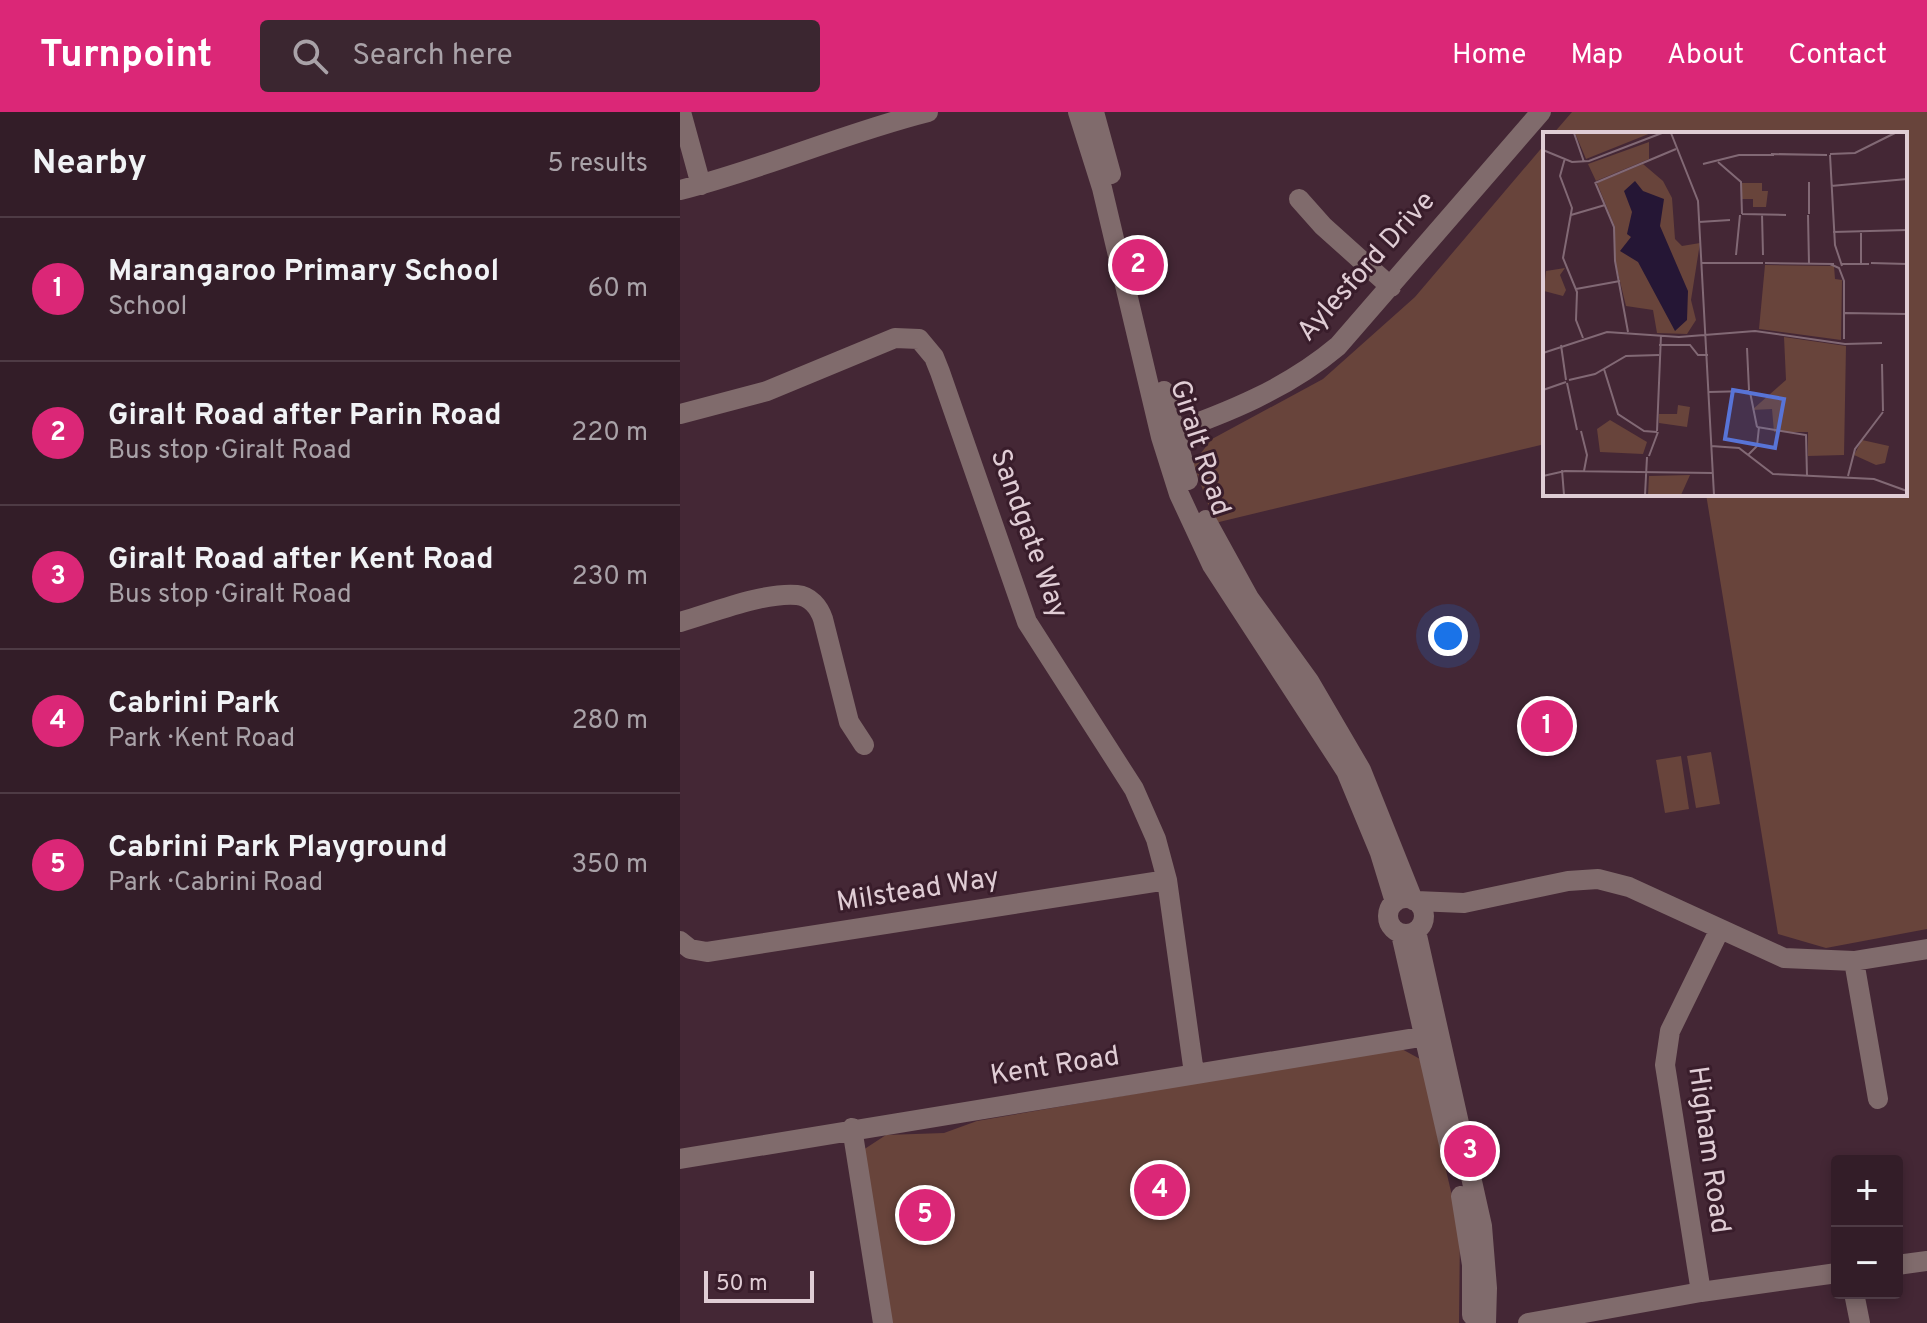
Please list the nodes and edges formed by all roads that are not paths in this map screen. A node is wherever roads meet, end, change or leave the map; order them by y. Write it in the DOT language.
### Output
graph roads {
  1 [pos="681,112"];
  2 [pos="928,112"];
  3 [pos="1078,112"];
  4 [pos="1094,112"];
  5 [pos="1541,112"];
  6 [pos="891,115"];
  7 [pos="693,178"];
  8 [pos="680,190"];
  9 [pos="1299,199"];
  10 [pos="1391,287"];
  11 [pos="680,414"];
  12 [pos="1167,434"];
  13 [pos="680,622"];
  14 [pos="864,745"];
  15 [pos="1167,880"];
  16 [pos="1408,901"];
  17 [pos="1464,903"];
  18 [pos="1412,931"];
  19 [pos="1719,931"];
  20 [pos="680,941"];
  21 [pos="1927,949"];
  22 [pos="1927,960"];
  23 [pos="1855,967"];
  24 [pos="1431,1035"];
  25 [pos="1194,1073"];
  26 [pos="1878,1099"];
  27 [pos="852,1128"];
  28 [pos="680,1159"];
  29 [pos="1927,1261"];
  30 [pos="1903,1264"];
  31 [pos="1831,1274"];
  32 [pos="1701,1292"];
  33 [pos="1855,1299"];
  34 [pos="883,1323"];
  35 [pos="1472,1323"];
  36 [pos="1486,1323"];
  37 [pos="1528,1323"];
  38 [pos="1860,1323"];
  1 -- 7 [label="street"];
  2 -- 6 [label="street"];
  3 -- 12 [label="street, Giralt Road"];
  4 -- 12 [label="street, Giralt Road"];
  5 -- 10 [label="street, Aylesford Drive"];
  6 -- 7 [label="street"];
  7 -- 8 [label="street"];
  9 -- 10 [label="street"];
  10 -- 12 [label="street, Aylesford Drive"];
  11 -- 15 [label="street, Sandgate Way"];
  12 -- 16 [label="street, Giralt Road"];
  13 -- 14 [label="street"];
  15 -- 20 [label="street, Milstead Way"];
  15 -- 25 [label="street, Sandgate Way"];
  16 -- 17 [label="street"];
  16 -- 18 [label="street"];
  16 -- 18 [label="street"];
  17 -- 18 [label="street"];
  17 -- 19 [label="street"];
  18 -- 24 [label="street"];
  19 -- 23 [label="street"];
  19 -- 32 [label="street, Higham Road"];
  21 -- 23 [label="street"];
  22 -- 23 [label="street"];
  23 -- 26 [label="street"];
  24 -- 25 [label="street, Kent Road"];
  24 -- 35 [label="street"];
  24 -- 36 [label="street"];
  25 -- 27 [label="street, Kent Road"];
  27 -- 28 [label="street, Kent Road"];
  27 -- 34 [label="street"];
  29 -- 30 [label="street"];
  31 -- 32 [label="street"];
  32 -- 37 [label="street"];
  33 -- 38 [label="street"];
}
